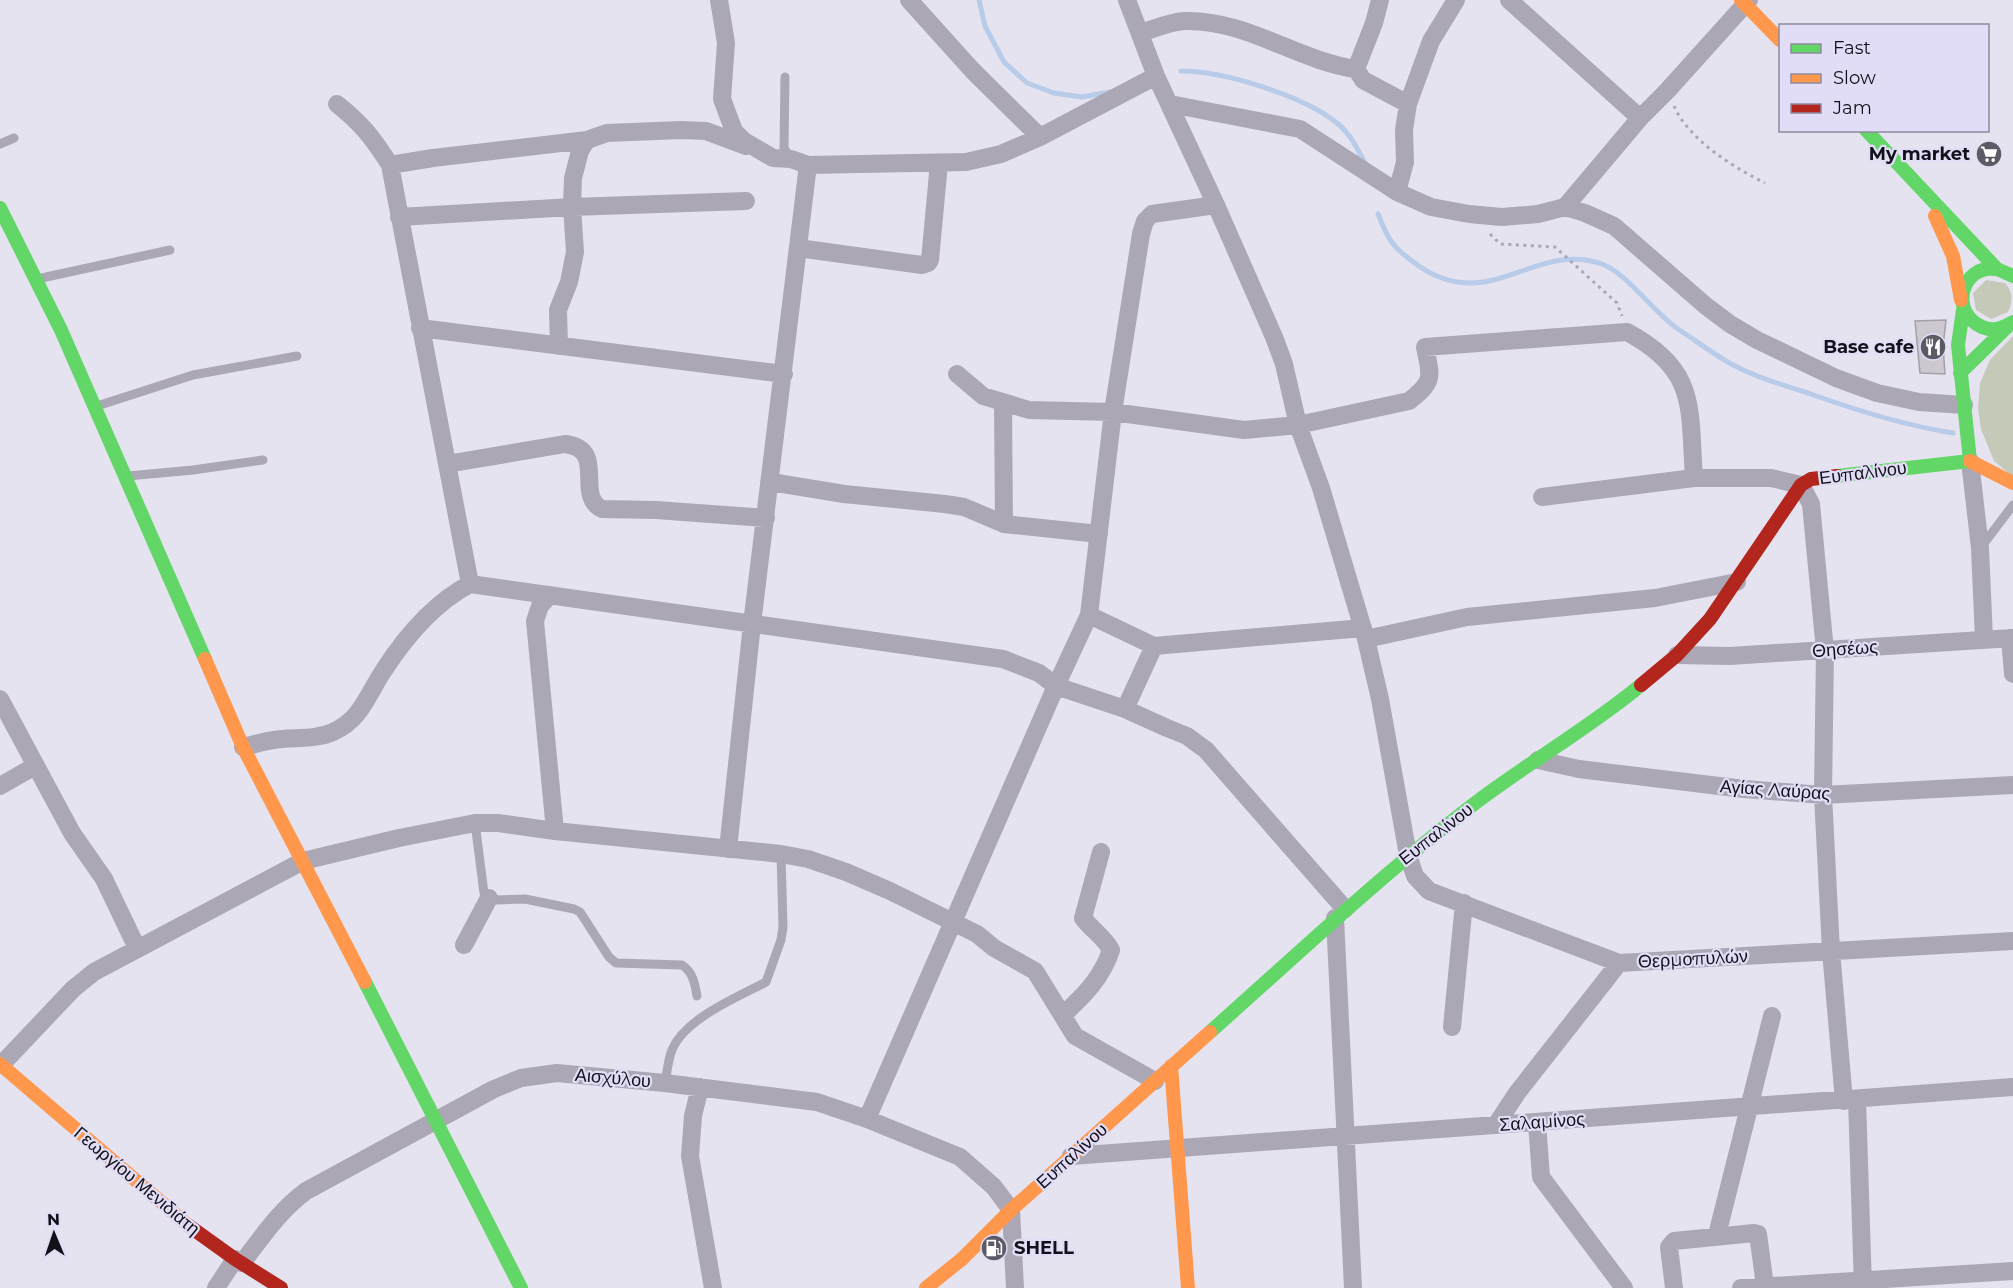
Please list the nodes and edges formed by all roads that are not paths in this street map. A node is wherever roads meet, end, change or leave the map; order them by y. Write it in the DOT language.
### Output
graph roads {
  1 [pos="718,0"];
  2 [pos="909,0"];
  3 [pos="1126,0"];
  4 [pos="1380,0"];
  5 [pos="1456,0"];
  6 [pos="1509,0"];
  7 [pos="1745,1"];
  8 [pos="1140,33"];
  9 [pos="1779,39"];
  10 [pos="1356,69"];
  11 [pos="1156,76"];
  12 [pos="785,77"];
  13 [pos="337,104"];
  14 [pos="1170,104"];
  15 [pos="1408,104"];
  16 [pos="1640,118"];
  17 [pos="1868,132"];
  18 [pos="1040,137"];
  19 [pos="14,138"];
  20 [pos="587,140"];
  21 [pos="0,144"];
  22 [pos="759,151"];
  23 [pos="800,162"];
  24 [pos="939,163"];
  25 [pos="390,165"];
  26 [pos="1918,187"];
  27 [pos="1397,192"];
  28 [pos="746,201"];
  29 [pos="1216,205"];
  30 [pos="572,207"];
  31 [pos="1565,207"];
  32 [pos="0,208"];
  33 [pos="399,217"];
  34 [pos="798,248"];
  35 [pos="170,250"];
  36 [pos="2006,269"];
  37 [pos="35,279"];
  38 [pos="1962,306"];
  39 [pos="2011,323"];
  40 [pos="420,328"];
  41 [pos="559,346"];
  42 [pos="297,356"];
  43 [pos="784,374"];
  44 [pos="957,374"];
  45 [pos="1960,374"];
  46 [pos="1003,403"];
  47 [pos="95,407"];
  48 [pos="1965,410"];
  49 [pos="1113,412"];
  50 [pos="1298,425"];
  51 [pos="263,460"];
  52 [pos="1970,461"];
  53 [pos="447,464"];
  54 [pos="126,476"];
  55 [pos="1694,478"];
  56 [pos="771,482"];
  57 [pos="2013,483"];
  58 [pos="1801,485"];
  59 [pos="1542,497"];
  60 [pos="2013,505"];
  61 [pos="766,519"];
  62 [pos="1004,524"];
  63 [pos="1099,534"];
  64 [pos="1980,548"];
  65 [pos="1737,582"];
  66 [pos="470,584"];
  67 [pos="550,595"];
  68 [pos="1089,615"];
  69 [pos="752,624"];
  70 [pos="1364,634"];
  71 [pos="2011,638"];
  72 [pos="1984,639"];
  73 [pos="1154,646"];
  74 [pos="1825,651"];
  75 [pos="1677,655"];
  76 [pos="2013,674"];
  77 [pos="1056,686"];
  78 [pos="0,699"];
  79 [pos="1125,709"];
  80 [pos="243,747"];
  81 [pos="1539,760"];
  82 [pos="35,766"];
  83 [pos="2013,785"];
  84 [pos="0,786"];
  85 [pos="1823,795"];
  86 [pos="475,823"];
  87 [pos="555,831"];
  88 [pos="728,849"];
  89 [pos="1101,852"];
  90 [pos="781,854"];
  91 [pos="1407,855"];
  92 [pos="303,861"];
  93 [pos="489,898"];
  94 [pos="1464,903"];
  95 [pos="1340,914"];
  96 [pos="953,923"];
  97 [pos="2013,941"];
  98 [pos="464,945"];
  99 [pos="137,948"];
  100 [pos="1831,951"];
  101 [pos="1619,963"];
  102 [pos="697,996"];
  103 [pos="1063,1015"];
  104 [pos="1772,1016"];
  105 [pos="1452,1026"];
  106 [pos="1,1065"];
  107 [pos="1171,1066"];
  108 [pos="1155,1081"];
  109 [pos="665,1083"];
  110 [pos="700,1087"];
  111 [pos="2013,1087"];
  112 [pos="1850,1100"];
  113 [pos="1748,1107"];
  114 [pos="867,1119"];
  115 [pos="437,1120"];
  116 [pos="1537,1123"];
  117 [pos="1496,1125"];
  118 [pos="1345,1137"];
  119 [pos="1179,1149"];
  120 [pos="1071,1156"];
  121 [pos="1011,1210"];
  122 [pos="1717,1235"];
  123 [pos="239,1261"];
  124 [pos="2013,1271"];
  125 [pos="1863,1284"];
  126 [pos="1765,1286"];
  127 [pos="216,1288"];
  128 [pos="281,1288"];
  129 [pos="521,1288"];
  130 [pos="713,1288"];
  131 [pos="926,1288"];
  132 [pos="1015,1288"];
  133 [pos="1188,1288"];
  134 [pos="1353,1288"];
  135 [pos="1624,1288"];
  136 [pos="1674,1288"];
  137 [pos="1741,1288"];
  1 -- 22 [label="street"];
  2 -- 18 [label="street"];
  3 -- 8 [label="street, Θερμοπυλών"];
  4 -- 10 [label="street"];
  5 -- 15 [label="street"];
  6 -- 16 [label="street"];
  7 -- 9 [label="street"];
  7 -- 16 [label="street"];
  8 -- 10 [label="street"];
  8 -- 11 [label="street, Θερμοπυλών"];
  10 -- 15 [label="street"];
  11 -- 14 [label="street, Θερμοπυλών"];
  11 -- 18 [label="street"];
  12 -- 23 [label="lane"];
  13 -- 25 [label="street"];
  14 -- 27 [label="street"];
  14 -- 29 [label="street, Θερμοπυλών"];
  15 -- 27 [label="street"];
  16 -- 31 [label="street"];
  17 -- 26 [label="street"];
  18 -- 24 [label="street"];
  19 -- 21 [label="lane"];
  20 -- 22 [label="street"];
  20 -- 25 [label="street"];
  20 -- 30 [label="street"];
  22 -- 23 [label="street"];
  23 -- 24 [label="street"];
  23 -- 34 [label="street"];
  24 -- 34 [label="street"];
  25 -- 33 [label="street"];
  26 -- 36 [label="street"];
  26 -- 38 [label="street"];
  27 -- 31 [label="street"];
  28 -- 30 [label="street"];
  29 -- 49 [label="street"];
  29 -- 50 [label="street, Θερμοπυλών"];
  30 -- 33 [label="street"];
  30 -- 41 [label="street"];
  31 -- 48 [label="street"];
  32 -- 37 [label="street"];
  33 -- 40 [label="street"];
  34 -- 43 [label="street"];
  35 -- 37 [label="lane"];
  36 -- 38 [label="street"];
  37 -- 47 [label="street"];
  38 -- 39 [label="street"];
  38 -- 45 [label="street"];
  39 -- 45 [label="street"];
  40 -- 41 [label="street"];
  40 -- 53 [label="street"];
  41 -- 43 [label="street"];
  42 -- 47 [label="lane"];
  43 -- 56 [label="street"];
  44 -- 46 [label="street"];
  45 -- 48 [label="street"];
  46 -- 49 [label="street"];
  46 -- 62 [label="street"];
  47 -- 54 [label="street"];
  48 -- 52 [label="street"];
  49 -- 50 [label="street"];
  49 -- 63 [label="street"];
  50 -- 55 [label="street"];
  50 -- 70 [label="street, Θερμοπυλών"];
  51 -- 54 [label="lane"];
  52 -- 57 [label="street"];
  52 -- 58 [label="street, Ευπαλίνου"];
  52 -- 64 [label="street"];
  53 -- 61 [label="street"];
  53 -- 66 [label="street"];
  54 -- 80 [label="street"];
  55 -- 58 [label="street"];
  55 -- 59 [label="street"];
  56 -- 61 [label="street"];
  56 -- 62 [label="street"];
  58 -- 65 [label="street, Ευπαλίνου"];
  58 -- 74 [label="street"];
  60 -- 64 [label="lane"];
  61 -- 69 [label="street"];
  62 -- 63 [label="street"];
  63 -- 68 [label="street"];
  64 -- 72 [label="street"];
  65 -- 70 [label="street"];
  65 -- 75 [label="street, Ευπαλίνου"];
  66 -- 67 [label="street"];
  66 -- 80 [label="street"];
  67 -- 69 [label="street"];
  67 -- 87 [label="street"];
  68 -- 73 [label="street"];
  68 -- 77 [label="street"];
  69 -- 77 [label="street"];
  69 -- 88 [label="street"];
  70 -- 73 [label="street"];
  70 -- 91 [label="street, Θερμοπυλών"];
  71 -- 72 [label="street, Θησέως"];
  71 -- 76 [label="street"];
  72 -- 74 [label="street, Θησέως"];
  73 -- 79 [label="street"];
  74 -- 75 [label="street, Θησέως"];
  74 -- 85 [label="street"];
  75 -- 81 [label="street, Ευπαλίνου"];
  77 -- 79 [label="street"];
  77 -- 96 [label="street"];
  78 -- 82 [label="street"];
  79 -- 95 [label="street"];
  80 -- 92 [label="street"];
  81 -- 85 [label="street, Αγίας Λαύρας"];
  81 -- 91 [label="street, Ευπαλίνου"];
  82 -- 84 [label="street"];
  82 -- 99 [label="street"];
  83 -- 85 [label="street, Αγίας Λαύρας"];
  85 -- 100 [label="street"];
  86 -- 87 [label="street"];
  86 -- 92 [label="street"];
  86 -- 93 [label="lane"];
  87 -- 88 [label="street"];
  88 -- 90 [label="street"];
  89 -- 103 [label="street"];
  90 -- 96 [label="street"];
  90 -- 109 [label="lane"];
  91 -- 94 [label="street, Θερμοπυλών"];
  91 -- 95 [label="street, Ευπαλίνου"];
  92 -- 99 [label="street"];
  92 -- 115 [label="street"];
  93 -- 98 [label="street"];
  93 -- 102 [label="lane"];
  94 -- 101 [label="street, Θερμοπυλών"];
  94 -- 105 [label="street"];
  95 -- 107 [label="street, Ευπαλίνου"];
  95 -- 118 [label="street"];
  96 -- 103 [label="street"];
  96 -- 114 [label="street"];
  97 -- 100 [label="street, Θερμοπυλών"];
  99 -- 106 [label="street"];
  100 -- 101 [label="street, Θερμοπυλών"];
  100 -- 112 [label="street"];
  101 -- 117 [label="street"];
  103 -- 108 [label="street"];
  104 -- 113 [label="street"];
  106 -- 123 [label="street, Γεωργίου Μενιδιάτη"];
  107 -- 108 [label="street, Ευπαλίνου"];
  107 -- 119 [label="street"];
  108 -- 120 [label="street, Ευπαλίνου"];
  109 -- 110 [label="street, Αισχύλου"];
  109 -- 115 [label="street, Αισχύλου"];
  110 -- 114 [label="street, Αισχύλου"];
  110 -- 130 [label="street"];
  111 -- 112 [label="street, Σαλαμίνος"];
  112 -- 113 [label="street, Σαλαμίνος"];
  112 -- 125 [label="street"];
  113 -- 116 [label="street, Σαλαμίνος"];
  113 -- 122 [label="street"];
  114 -- 121 [label="street, Αισχύλου"];
  115 -- 123 [label="street, Αισχύλου"];
  115 -- 129 [label="street"];
  116 -- 117 [label="street, Σαλαμίνος"];
  116 -- 135 [label="street"];
  117 -- 118 [label="street, Σαλαμίνος"];
  118 -- 119 [label="street, Σαλαμίνος"];
  118 -- 134 [label="street"];
  119 -- 120 [label="street, Σαλαμίνος"];
  119 -- 133 [label="street"];
  120 -- 121 [label="street, Ευπαλίνου"];
  121 -- 131 [label="street, Ευπαλίνου"];
  121 -- 132 [label="street"];
  122 -- 126 [label="street"];
  122 -- 136 [label="street"];
  123 -- 127 [label="street, Αισχύλου"];
  123 -- 128 [label="street, Γεωργίου Μενιδιάτη"];
  124 -- 125 [label="street"];
  125 -- 126 [label="street"];
  126 -- 137 [label="street"];
}
